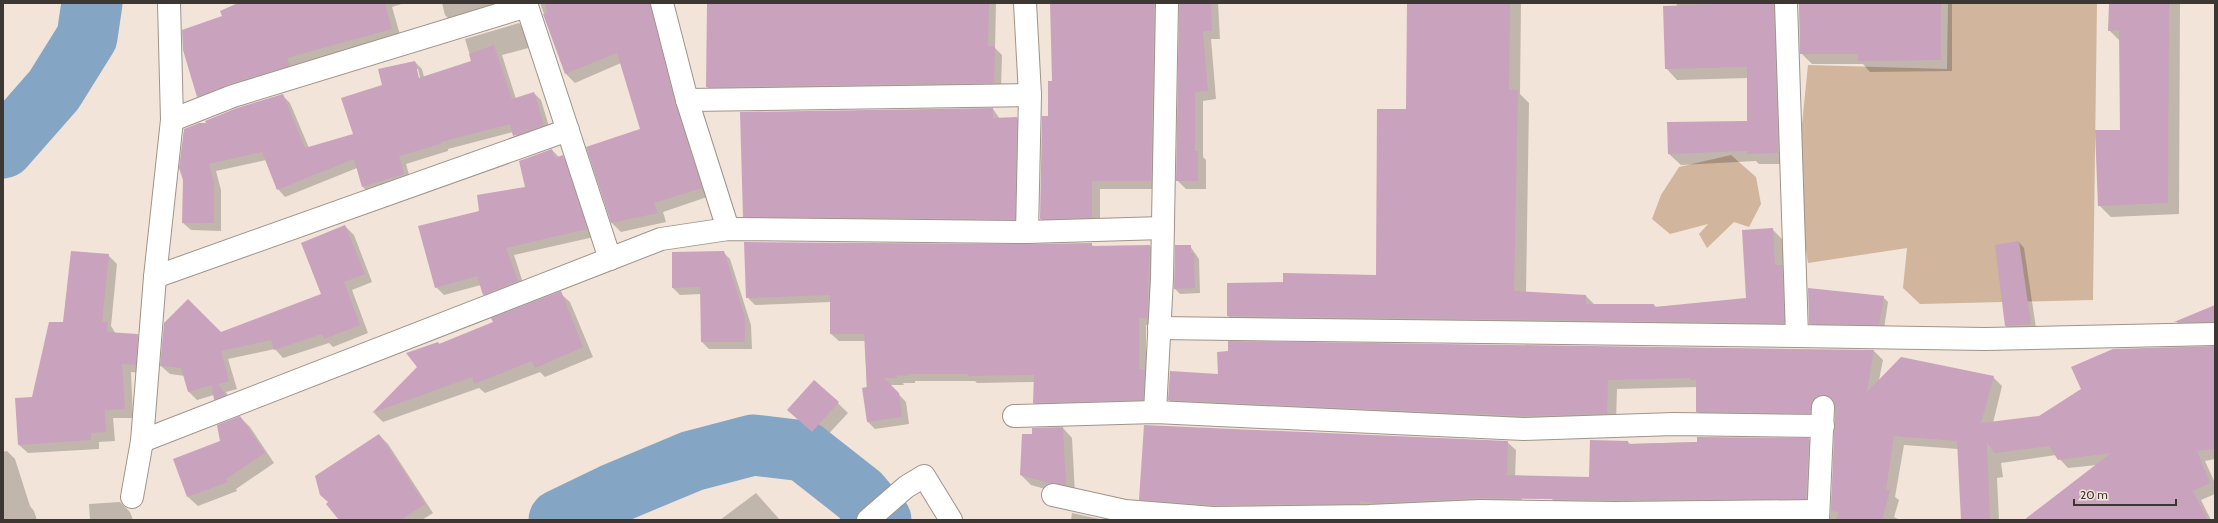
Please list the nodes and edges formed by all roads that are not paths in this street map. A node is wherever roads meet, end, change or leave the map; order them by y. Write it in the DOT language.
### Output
graph roads {
  1 [pos="169,3"];
  2 [pos="662,3"];
  3 [pos="1025,3"];
  4 [pos="1167,3"];
  5 [pos="1786,3"];
  6 [pos="527,5"];
  7 [pos="1030,95"];
  8 [pos="687,100"];
  9 [pos="172,120"];
  10 [pos="568,130"];
  11 [pos="1163,228"];
  12 [pos="728,229"];
  13 [pos="1027,232"];
  14 [pos="610,259"];
  15 [pos="155,277"];
  16 [pos="1159,328"];
  17 [pos="2215,334"];
  18 [pos="1797,336"];
  19 [pos="1155,412"];
  20 [pos="1014,416"];
  21 [pos="142,441"];
  22 [pos="1053,495"];
  23 [pos="132,497"];
  24 [pos="1818,515"];
  25 [pos="868,520"];
  26 [pos="951,520"];
  1 -- 9 [label="street"];
  2 -- 8 [label="street"];
  3 -- 7 [label="street"];
  4 -- 11 [label="street"];
  5 -- 18 [label="street"];
  6 -- 9 [label="street"];
  6 -- 10 [label="street"];
  7 -- 8 [label="street"];
  7 -- 13 [label="street"];
  8 -- 12 [label="street"];
  9 -- 15 [label="street"];
  10 -- 14 [label="street"];
  10 -- 15 [label="street"];
  11 -- 13 [label="street"];
  11 -- 16 [label="street"];
  12 -- 13 [label="street"];
  12 -- 14 [label="street"];
  14 -- 21 [label="street"];
  15 -- 21 [label="street"];
  16 -- 18 [label="street"];
  16 -- 19 [label="street"];
  17 -- 18 [label="street"];
  19 -- 20 [label="street"];
  19 -- 24 [label="street"];
  21 -- 23 [label="street"];
  22 -- 24 [label="street"];
  25 -- 26 [label="street"];
}
